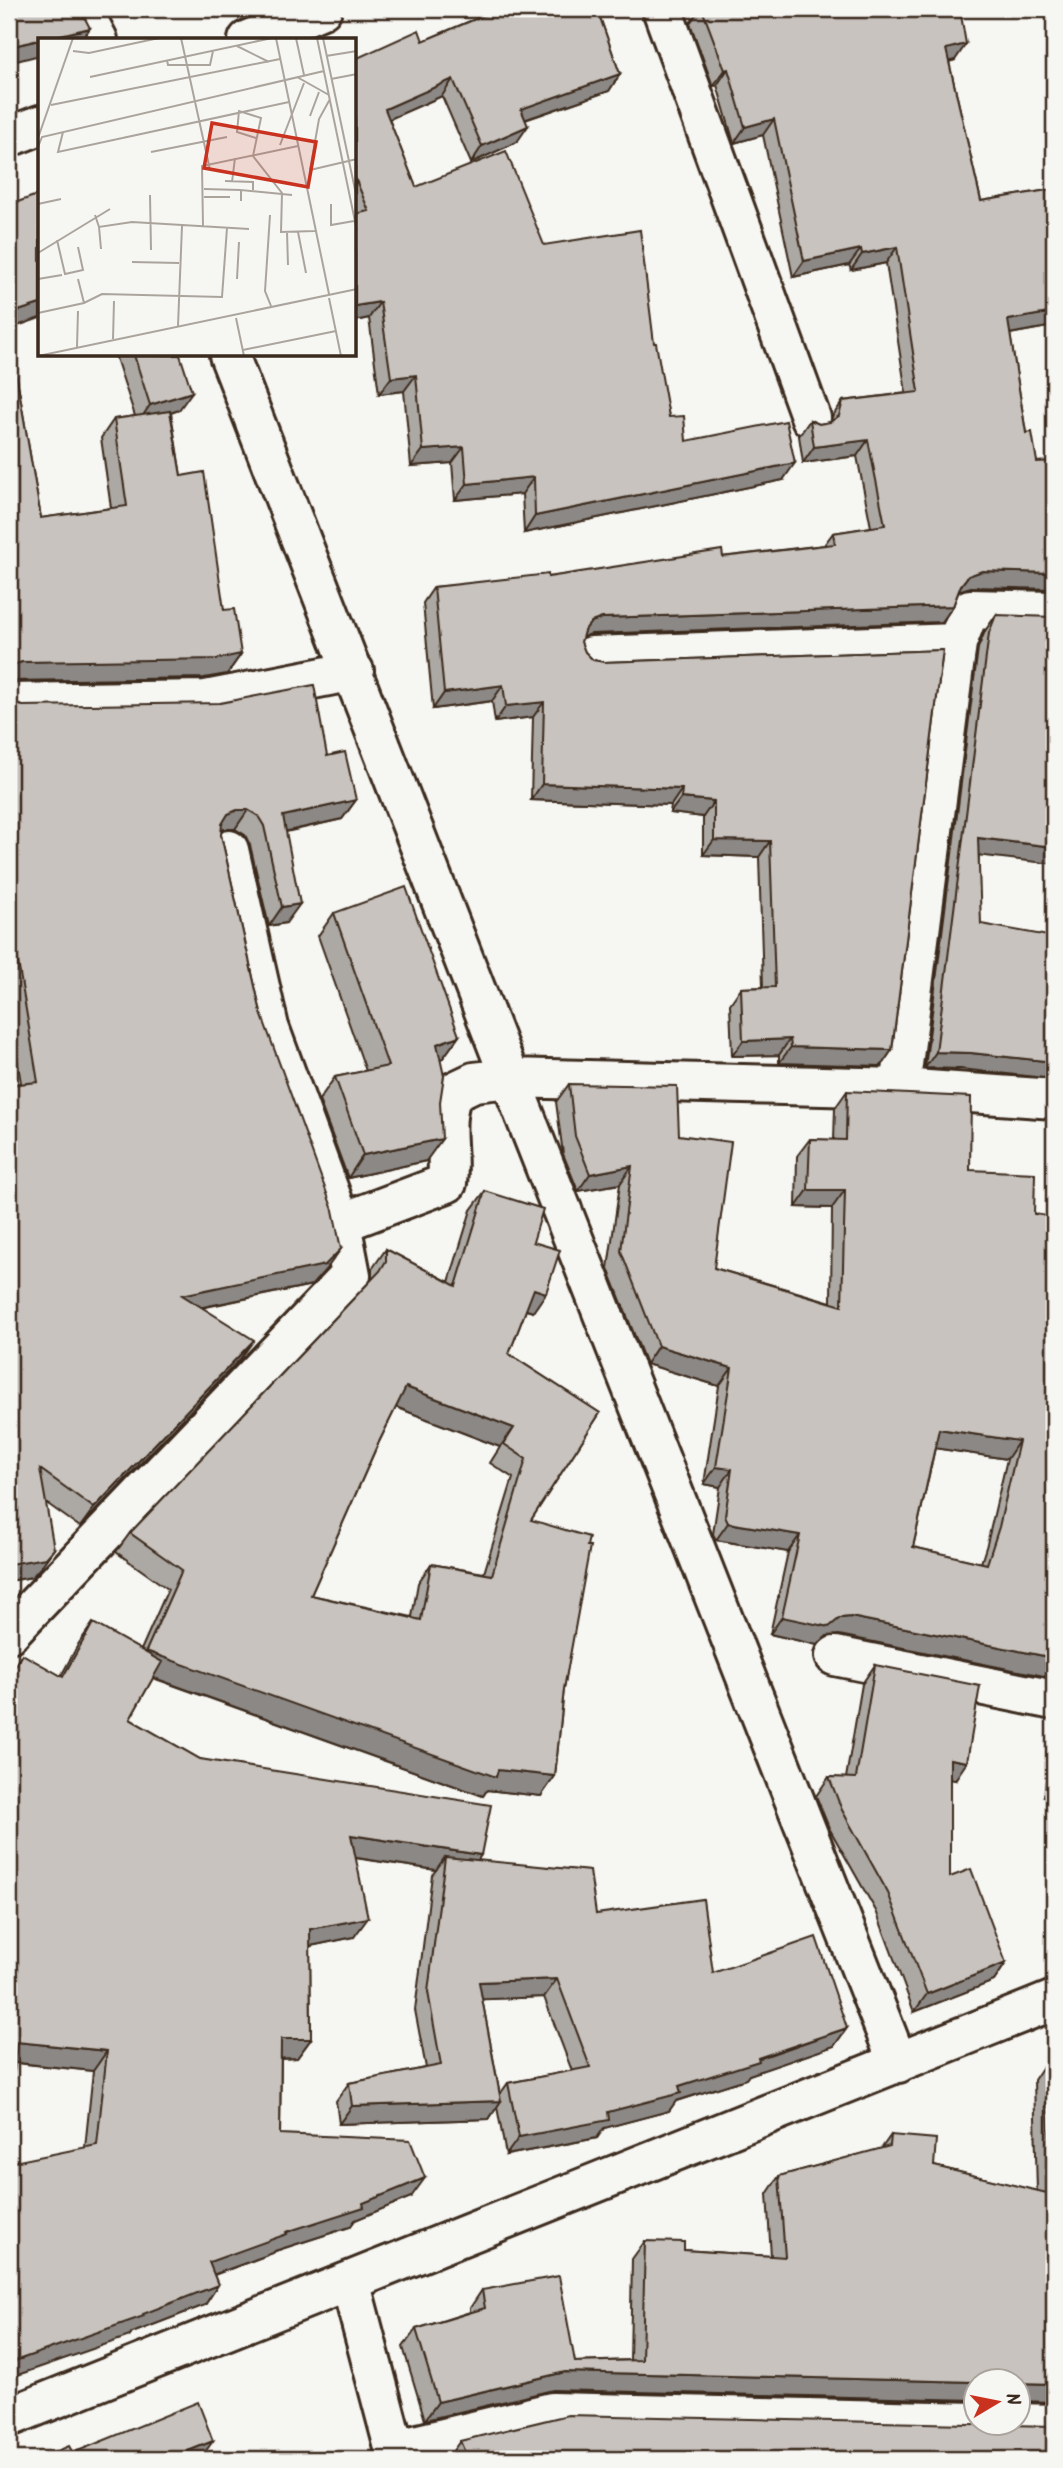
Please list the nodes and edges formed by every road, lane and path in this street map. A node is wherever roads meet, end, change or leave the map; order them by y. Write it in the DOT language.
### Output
graph roads {
  1 [pos="82,9"];
  2 [pos="322,9"];
  3 [pos="662,9"];
  4 [pos="97,38"];
  5 [pos="253,38"];
  6 [pos="38,126"];
  7 [pos="9,137"];
  8 [pos="230,357"];
  9 [pos="811,418"];
  10 [pos="1054,611"];
  11 [pos="957,643"];
  12 [pos="592,656"];
  13 [pos="354,671"];
  14 [pos="9,703"];
  15 [pos="229,849"];
  16 [pos="510,1077"];
  17 [pos="900,1088"];
  18 [pos="1054,1099"];
  19 [pos="341,1223"];
  20 [pos="9,1633"];
  21 [pos="835,1656"];
  22 [pos="1054,1700"];
  23 [pos="1054,2000"];
  24 [pos="898,2063"];
  25 [pos="351,2281"];
  26 [pos="9,2417"];
  27 [pos="962,2422"];
  28 [pos="1032,2424"];
  29 [pos="1054,2424"];
  30 [pos="395,2455"];
  1 -- 4 [label="street"];
  2 -- 5 [label="street"];
  3 -- 9 [label="street"];
  6 -- 7 [label="street"];
  8 -- 13 [label="street"];
  10 -- 11 [label="street"];
  11 -- 12 [label="street"];
  11 -- 17 [label="street"];
  13 -- 14 [label="street"];
  13 -- 16 [label="street"];
  15 -- 19 [label="street"];
  16 -- 17 [label="street"];
  16 -- 19 [label="street"];
  16 -- 24 [label="street"];
  17 -- 18 [label="street"];
  19 -- 20 [label="street"];
  21 -- 22 [label="street"];
  23 -- 24 [label="street"];
  24 -- 25 [label="street"];
  25 -- 26 [label="street"];
  25 -- 30 [label="street"];
  27 -- 30 [label="street"];
  28 -- 29 [label="street"];
}
